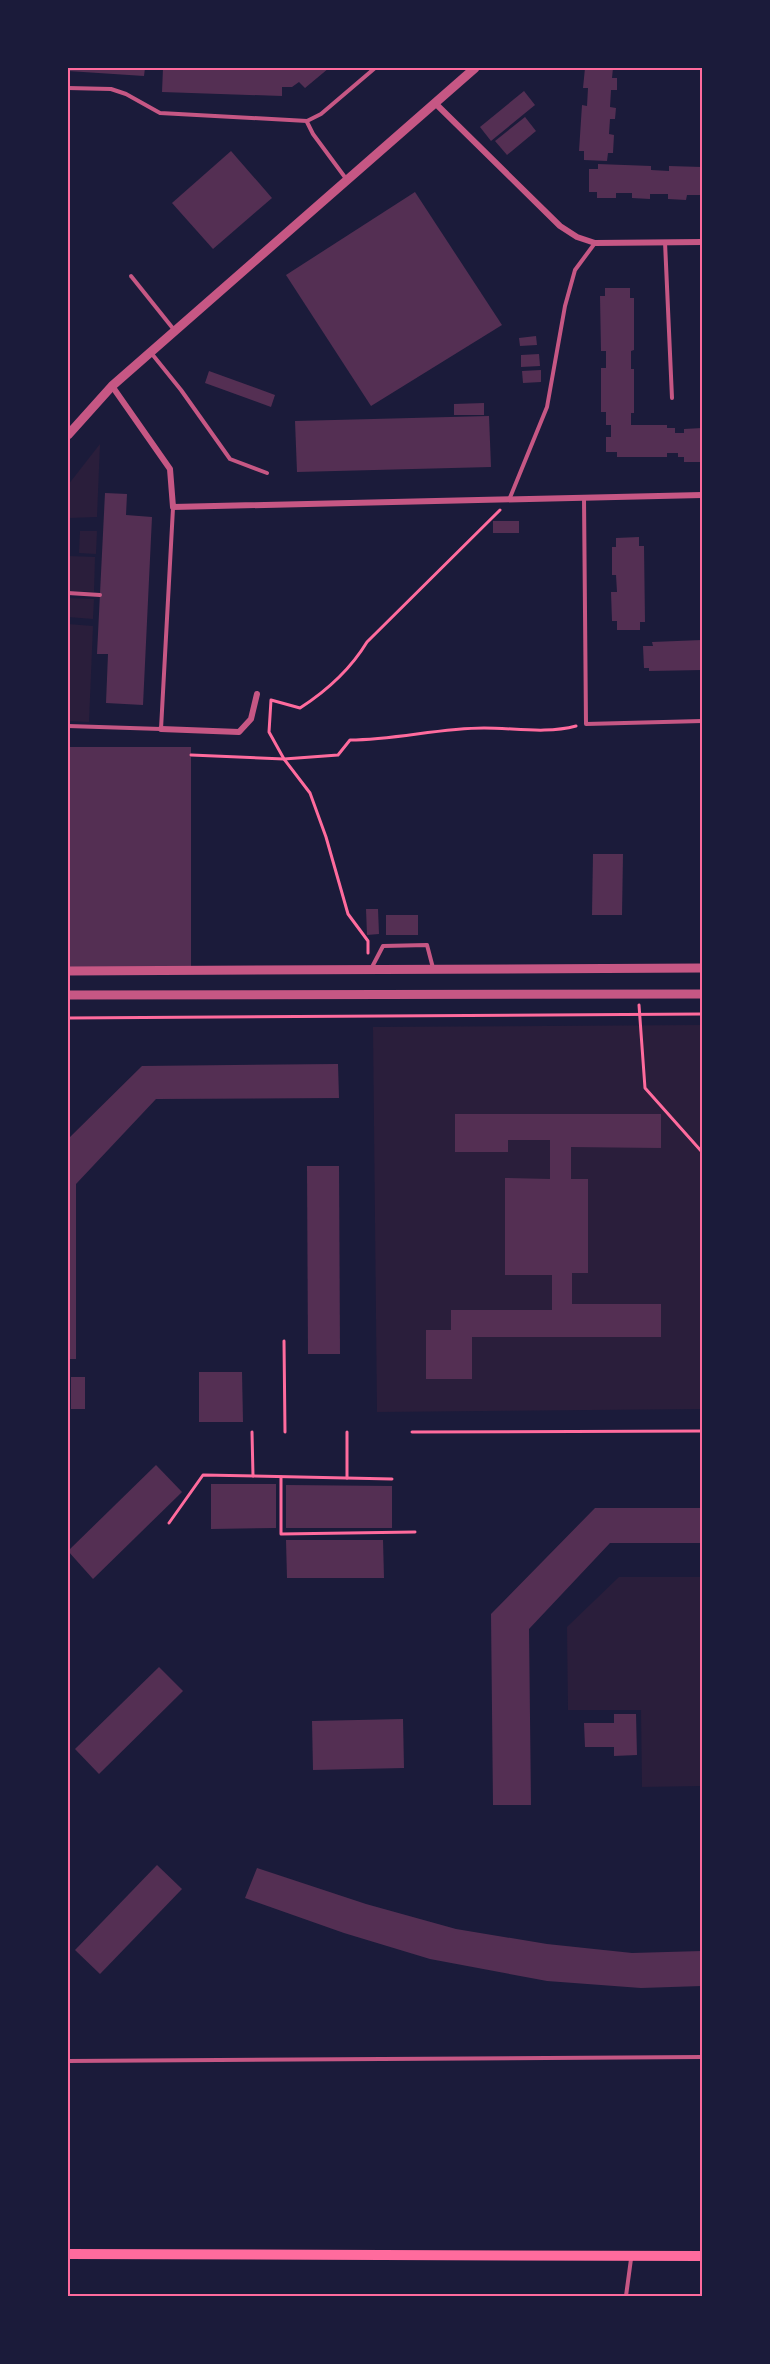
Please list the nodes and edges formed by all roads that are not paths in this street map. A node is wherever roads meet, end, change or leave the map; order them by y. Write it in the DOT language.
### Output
graph roads {
  1 [pos="375,68"];
  2 [pos="476,68"];
  3 [pos="68,88"];
  4 [pos="436,104"];
  5 [pos="307,121"];
  6 [pos="347,180"];
  7 [pos="665,242"];
  8 [pos="702,242"];
  9 [pos="595,243"];
  10 [pos="131,276"];
  11 [pos="176,331"];
  12 [pos="151,353"];
  13 [pos="112,386"];
  14 [pos="672,398"];
  15 [pos="68,435"];
  16 [pos="267,473"];
  17 [pos="702,495"];
  18 [pos="584,498"];
  19 [pos="509,501"];
  20 [pos="173,507"];
  21 [pos="68,593"];
  22 [pos="100,595"];
  23 [pos="257,694"];
  24 [pos="702,721"];
  25 [pos="68,726"];
  26 [pos="160,729"];
  27 [pos="702,968"];
  28 [pos="434,969"];
  29 [pos="369,970"];
  30 [pos="68,971"];
  31 [pos="702,994"];
  32 [pos="68,996"];
  33 [pos="702,2057"];
  34 [pos="68,2061"];
  35 [pos="68,2254"];
  36 [pos="702,2256"];
  37 [pos="631,2258"];
  38 [pos="626,2296"];
  1 -- 5 [label="lane"];
  2 -- 4 [label="street"];
  3 -- 5 [label="lane"];
  4 -- 6 [label="street"];
  4 -- 9 [label="street"];
  5 -- 6 [label="lane"];
  6 -- 11 [label="street"];
  7 -- 8 [label="street"];
  7 -- 9 [label="street"];
  7 -- 14 [label="lane"];
  9 -- 19 [label="lane"];
  10 -- 11 [label="lane"];
  11 -- 12 [label="street"];
  12 -- 13 [label="street"];
  12 -- 16 [label="lane"];
  13 -- 15 [label="street"];
  13 -- 20 [label="street"];
  17 -- 18 [label="street"];
  18 -- 19 [label="street"];
  18 -- 24 [label="lane"];
  19 -- 20 [label="street"];
  20 -- 26 [label="lane"];
  21 -- 22 [label="lane"];
  23 -- 26 [label="street"];
  25 -- 26 [label="lane"];
  27 -- 28 [label="street"];
  28 -- 29 [label="street"];
  28 -- 29 [label="lane"];
  29 -- 30 [label="street"];
  31 -- 32 [label="street"];
  33 -- 34 [label="lane"];
  35 -- 37 [label="main road"];
  36 -- 37 [label="main road"];
  37 -- 38 [label="lane"];
}
